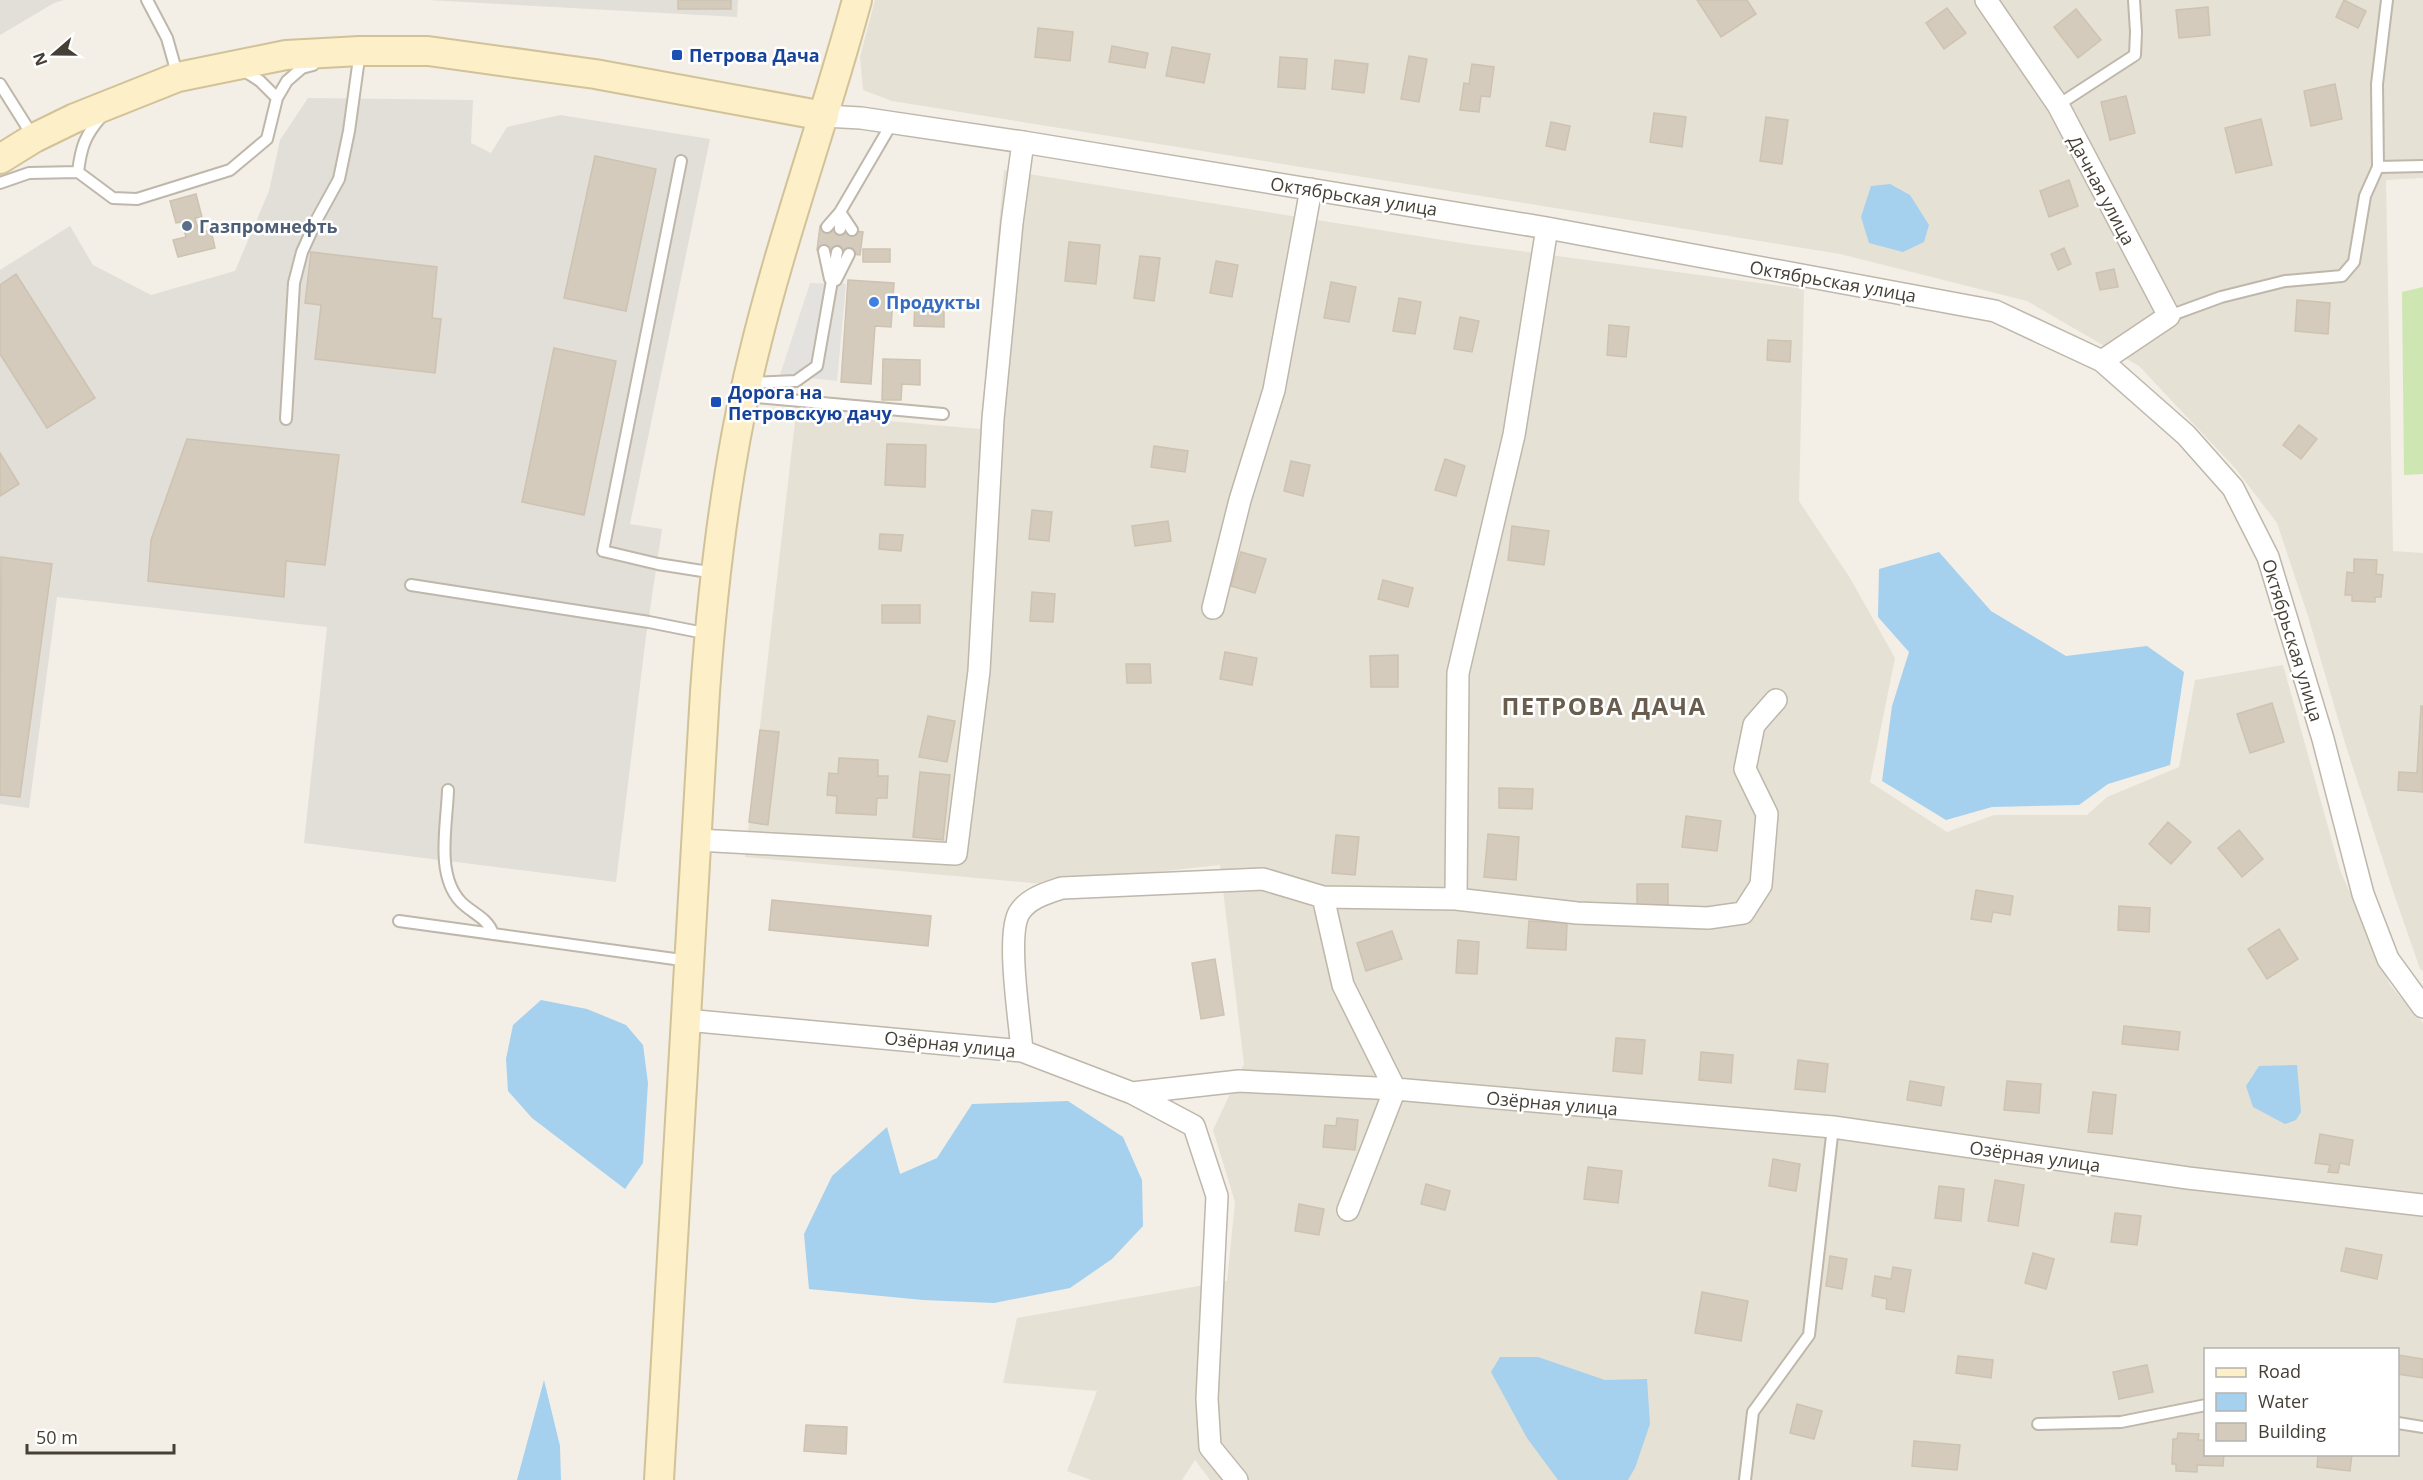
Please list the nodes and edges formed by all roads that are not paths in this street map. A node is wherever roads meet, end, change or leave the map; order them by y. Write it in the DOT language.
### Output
graph roads {
  1 [pos="147,0"];
  2 [pos="857,0"];
  3 [pos="1986,0"];
  4 [pos="2134,0"];
  5 [pos="2387,0"];
  6 [pos="360,51"];
  7 [pos="235,64"];
  8 [pos="178,77"];
  9 [pos="0,84"];
  10 [pos="277,98"];
  11 [pos="114,102"];
  12 [pos="2058,105"];
  13 [pos="824,116"];
  14 [pos="892,123"];
  15 [pos="34,138"];
  16 [pos="1023,142"];
  17 [pos="0,159"];
  18 [pos="681,161"];
  19 [pos="2423,166"];
  20 [pos="2378,167"];
  21 [pos="78,172"];
  22 [pos="0,183"];
  23 [pos="1311,189"];
  24 [pos="840,212"];
  25 [pos="827,227"];
  26 [pos="1547,228"];
  27 [pos="840,229"];
  28 [pos="852,230"];
  29 [pos="824,251"];
  30 [pos="837,252"];
  31 [pos="849,254"];
  32 [pos="831,289"];
  33 [pos="2169,316"];
  34 [pos="2102,361"];
  35 [pos="746,389"];
  36 [pos="942,414"];
  37 [pos="286,419"];
  38 [pos="715,573"];
  39 [pos="411,585"];
  40 [pos="1213,608"];
  41 [pos="709,634"];
  42 [pos="1776,700"];
  43 [pos="448,790"];
  44 [pos="697,840"];
  45 [pos="1323,897"];
  46 [pos="1456,899"];
  47 [pos="399,921"];
  48 [pos="494,934"];
  49 [pos="689,961"];
  50 [pos="2423,1007"];
  51 [pos="686,1020"];
  52 [pos="1022,1051"];
  53 [pos="1395,1089"];
  54 [pos="1131,1093"];
  55 [pos="1833,1127"];
  56 [pos="2423,1205"];
  57 [pos="1348,1210"];
  58 [pos="2204,1405"];
  59 [pos="2399,1423"];
  60 [pos="2038,1424"];
  61 [pos="2423,1427"];
  62 [pos="659,1480"];
  63 [pos="1237,1480"];
  64 [pos="1745,1480"];
  1 -- 8 [label="lane"];
  2 -- 13 [label="main road"];
  3 -- 12 [label="street, Дачная улица"];
  4 -- 12 [label="lane"];
  5 -- 20 [label="lane"];
  6 -- 7 [label="main road"];
  6 -- 10 [label="lane"];
  6 -- 13 [label="main road"];
  6 -- 37 [label="lane"];
  7 -- 8 [label="main road"];
  7 -- 10 [label="lane"];
  8 -- 11 [label="main road"];
  9 -- 15 [label="lane"];
  10 -- 21 [label="lane"];
  11 -- 15 [label="main road"];
  11 -- 21 [label="lane"];
  12 -- 33 [label="street, Дачная улица"];
  13 -- 14 [label="street, Октябрьская улица"];
  13 -- 35 [label="main road"];
  14 -- 16 [label="street, Октябрьская улица"];
  14 -- 24 [label="lane"];
  15 -- 17 [label="main road"];
  16 -- 23 [label="street, Октябрьская улица"];
  16 -- 44 [label="street"];
  18 -- 38 [label="lane"];
  19 -- 20 [label="lane"];
  20 -- 33 [label="lane"];
  21 -- 22 [label="lane"];
  23 -- 26 [label="street, Октябрьская улица"];
  23 -- 40 [label="street"];
  24 -- 25 [label="lane"];
  24 -- 27 [label="lane"];
  24 -- 28 [label="lane"];
  26 -- 34 [label="street, Октябрьская улица"];
  26 -- 46 [label="street"];
  29 -- 32 [label="lane"];
  30 -- 32 [label="lane"];
  31 -- 32 [label="lane"];
  32 -- 35 [label="lane"];
  33 -- 34 [label="street"];
  34 -- 50 [label="street, Октябрьская улица"];
  35 -- 36 [label="lane"];
  35 -- 38 [label="main road"];
  38 -- 41 [label="main road"];
  39 -- 41 [label="lane"];
  41 -- 44 [label="main road"];
  42 -- 46 [label="street"];
  43 -- 48 [label="lane"];
  44 -- 49 [label="main road"];
  45 -- 46 [label="street"];
  45 -- 52 [label="street"];
  45 -- 53 [label="street"];
  47 -- 48 [label="lane"];
  48 -- 49 [label="lane"];
  49 -- 51 [label="main road"];
  51 -- 52 [label="street, Озёрная улица"];
  51 -- 62 [label="main road"];
  52 -- 54 [label="street, Озёрная улица"];
  53 -- 54 [label="street, Озёрная улица"];
  53 -- 55 [label="street, Озёрная улица"];
  53 -- 57 [label="street"];
  54 -- 63 [label="street"];
  55 -- 56 [label="street, Озёрная улица"];
  55 -- 64 [label="lane"];
  58 -- 60 [label="lane"];
  59 -- 61 [label="lane"];
}
